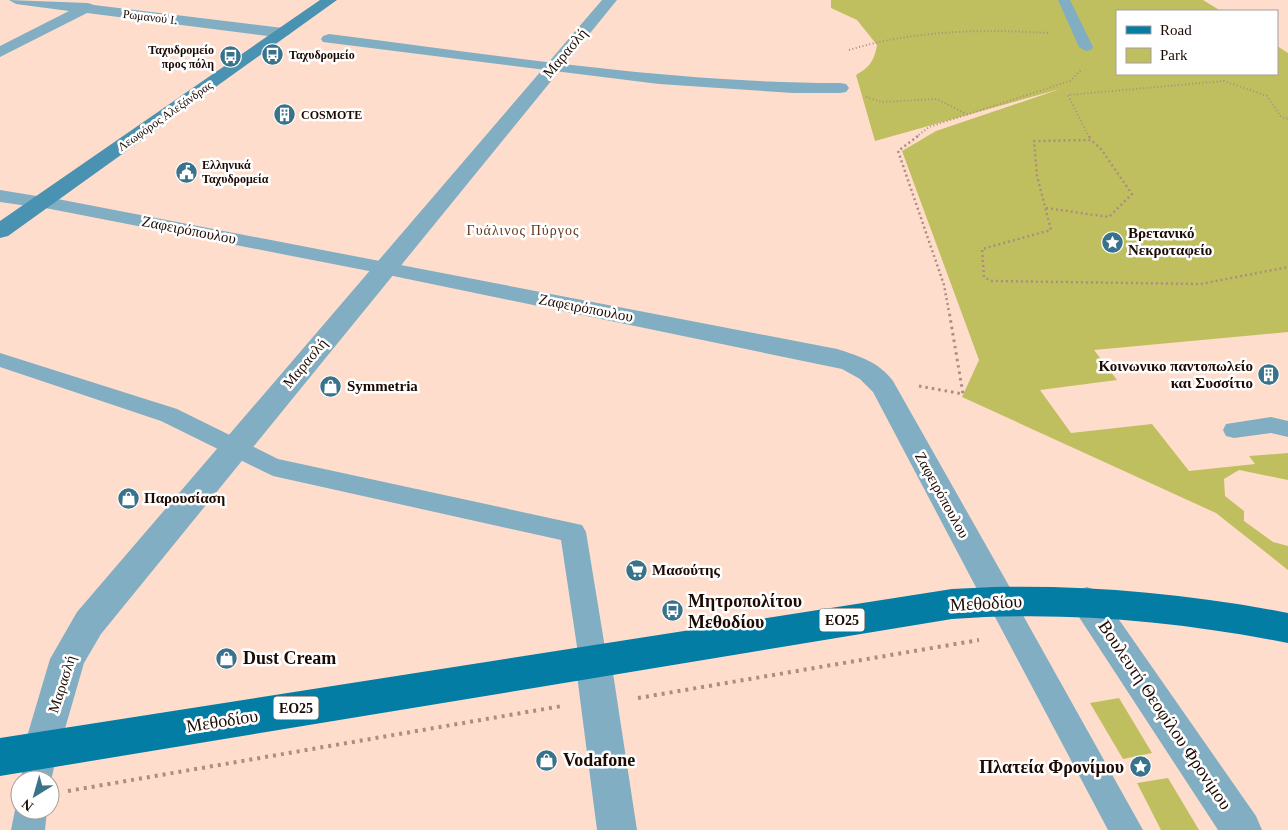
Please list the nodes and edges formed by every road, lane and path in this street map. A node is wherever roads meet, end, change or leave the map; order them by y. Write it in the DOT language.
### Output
graph roads {
  1 [pos="16,0"];
  2 [pos="100,0"];
  3 [pos="330,0"];
  4 [pos="610,0"];
  5 [pos="1064,0"];
  6 [pos="84,8"];
  7 [pos="1032,32"];
  8 [pos="283,33"];
  9 [pos="329,39"];
  10 [pos="1086,47"];
  11 [pos="849,50"];
  12 [pos="0,52"];
  13 [pos="554,66"];
  14 [pos="840,88"];
  15 [pos="968,115"];
  16 [pos="1288,119"];
  17 [pos="1091,140"];
  18 [pos="0,196"];
  19 [pos="42,202"];
  20 [pos="1046,208"];
  21 [pos="0,231"];
  22 [pos="1288,267"];
  23 [pos="386,268"];
  24 [pos="0,360"];
  25 [pos="916,385"];
  26 [pos="1288,429"];
  27 [pos="1234,430"];
  28 [pos="235,446"];
  29 [pos="1000,600"];
  30 [pos="1087,601"];
  31 [pos="1288,628"];
  32 [pos="1020,636"];
  33 [pos="592,660"];
  34 [pos="598,703"];
  35 [pos="0,757"];
  36 [pos="39,765"];
  37 [pos="65,792"];
  38 [pos="616,830"];
  39 [pos="1126,830"];
  40 [pos="1242,830"];
  1 -- 6 [label="street, Ρωμανού Ι."];
  2 -- 6 [label="street"];
  3 -- 8 [label="main road, Λεωφόρος Αλεξάνδρας"];
  4 -- 13 [label="street, Μαρασλή"];
  5 -- 10 [label="lane"];
  6 -- 8 [label="street, Ρωμανού Ι."];
  6 -- 12 [label="street"];
  7 -- 11 [label="path"];
  8 -- 19 [label="main road, Λεωφόρος Αλεξάνδρας"];
  9 -- 13 [label="street"];
  10 -- 15 [label="path"];
  13 -- 14 [label="street"];
  13 -- 23 [label="street, Μαρασλή"];
  14 -- 15 [label="path"];
  15 -- 25 [label="path"];
  16 -- 17 [label="path"];
  17 -- 20 [label="path"];
  17 -- 20 [label="path"];
  18 -- 19 [label="street, Ζαφειρόπουλου"];
  19 -- 21 [label="main road, Λεωφόρος Αλεξάνδρας"];
  19 -- 23 [label="street, Ζαφειρόπουλου"];
  20 -- 22 [label="path"];
  23 -- 28 [label="street, Μαρασλή"];
  23 -- 29 [label="street, Ζαφειρόπουλου"];
  24 -- 28 [label="lane"];
  26 -- 27 [label="lane"];
  28 -- 33 [label="lane"];
  28 -- 36 [label="street, Μαρασλή"];
  29 -- 30 [label="main road, Μεθοδίου / ΕΟ25"];
  29 -- 32 [label="lane"];
  29 -- 33 [label="main road, Μεθοδίου / ΕΟ25"];
  30 -- 31 [label="main road, Μεθοδίου / ΕΟ25"];
  30 -- 40 [label="street, Βουλευτή Θεοφίλου Φρονίμου"];
  32 -- 34 [label="path"];
  32 -- 39 [label="lane"];
  33 -- 34 [label="street"];
  33 -- 36 [label="main road, Μεθοδίου / ΕΟ25"];
  34 -- 37 [label="path"];
  34 -- 38 [label="street"];
  35 -- 36 [label="main road, Μεθοδίου / ΕΟ25"];
}
